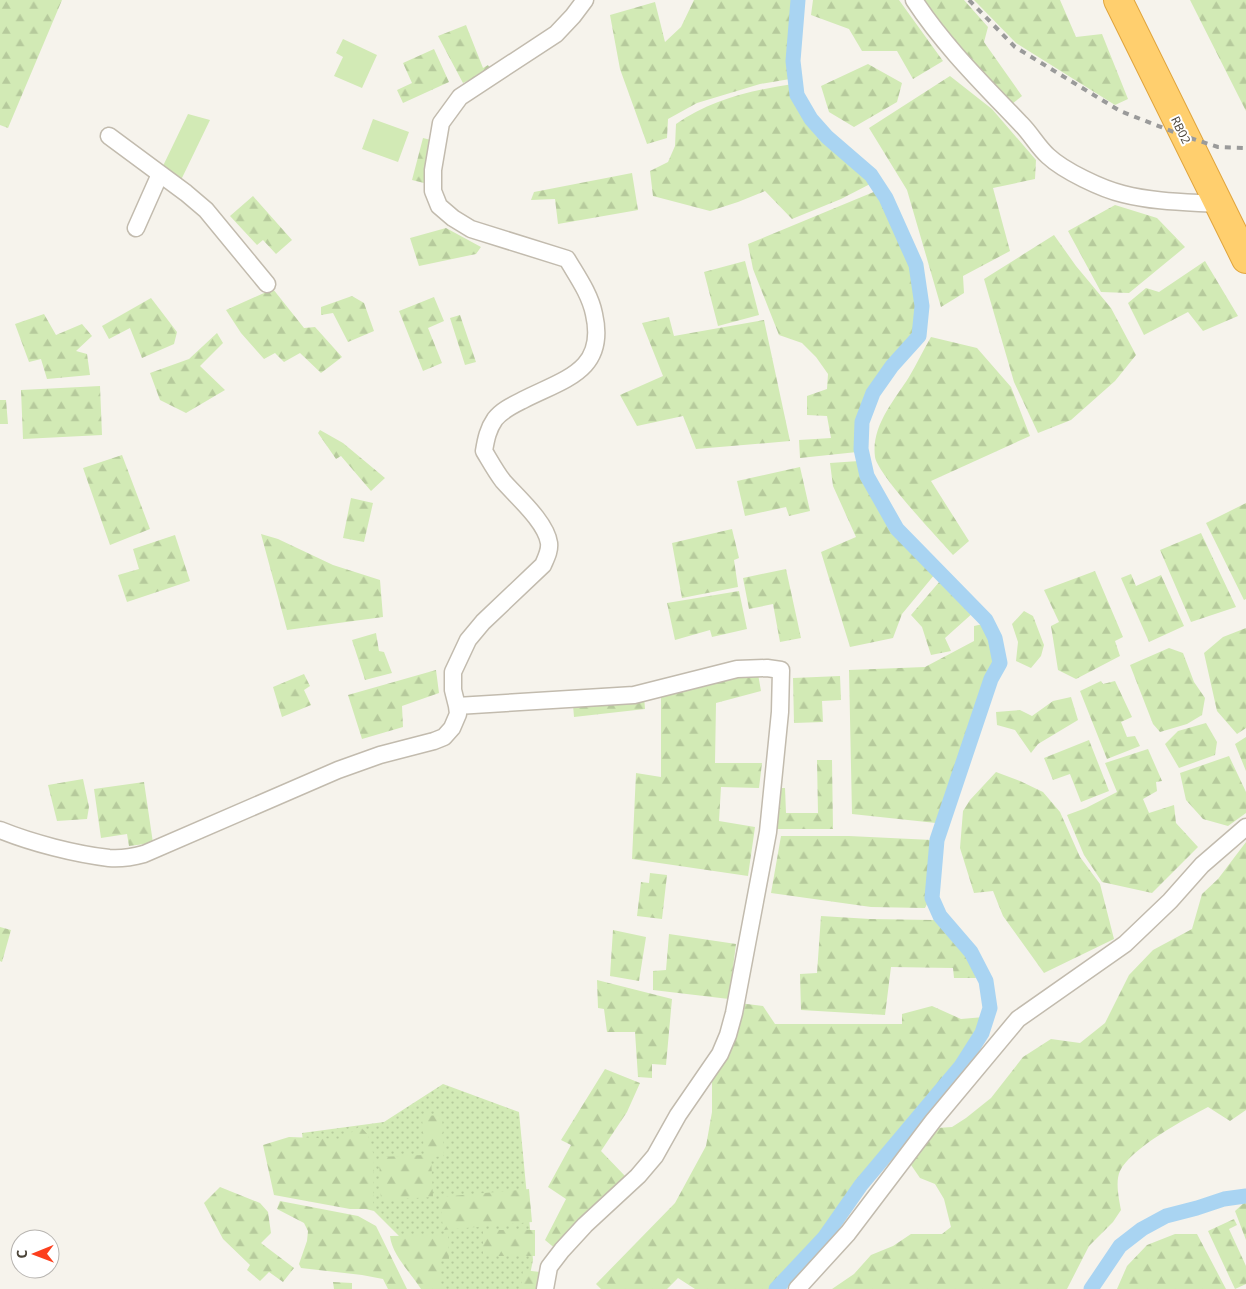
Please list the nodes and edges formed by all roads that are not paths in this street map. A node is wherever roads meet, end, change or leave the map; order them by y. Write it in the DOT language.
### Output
graph roads {
  1 [pos="585,0"];
  2 [pos="914,0"];
  3 [pos="1118,0"];
  4 [pos="1139,0"];
  5 [pos="109,136"];
  6 [pos="160,174"];
  7 [pos="1218,204"];
  8 [pos="1246,221"];
  9 [pos="136,228"];
  10 [pos="1246,258"];
  11 [pos="267,284"];
  12 [pos="457,706"];
  13 [pos="1246,827"];
  14 [pos="0,830"];
  15 [pos="545,1289"];
  16 [pos="796,1289"];
  1 -- 12 [label="street"];
  2 -- 7 [label="street"];
  3 -- 7 [label="highway, RB02"];
  4 -- 8 [label="highway, RB02"];
  5 -- 6 [label="street"];
  6 -- 9 [label="street"];
  6 -- 11 [label="street"];
  7 -- 10 [label="highway, RB02"];
  12 -- 14 [label="street"];
  12 -- 15 [label="street"];
  13 -- 16 [label="street"];
}
